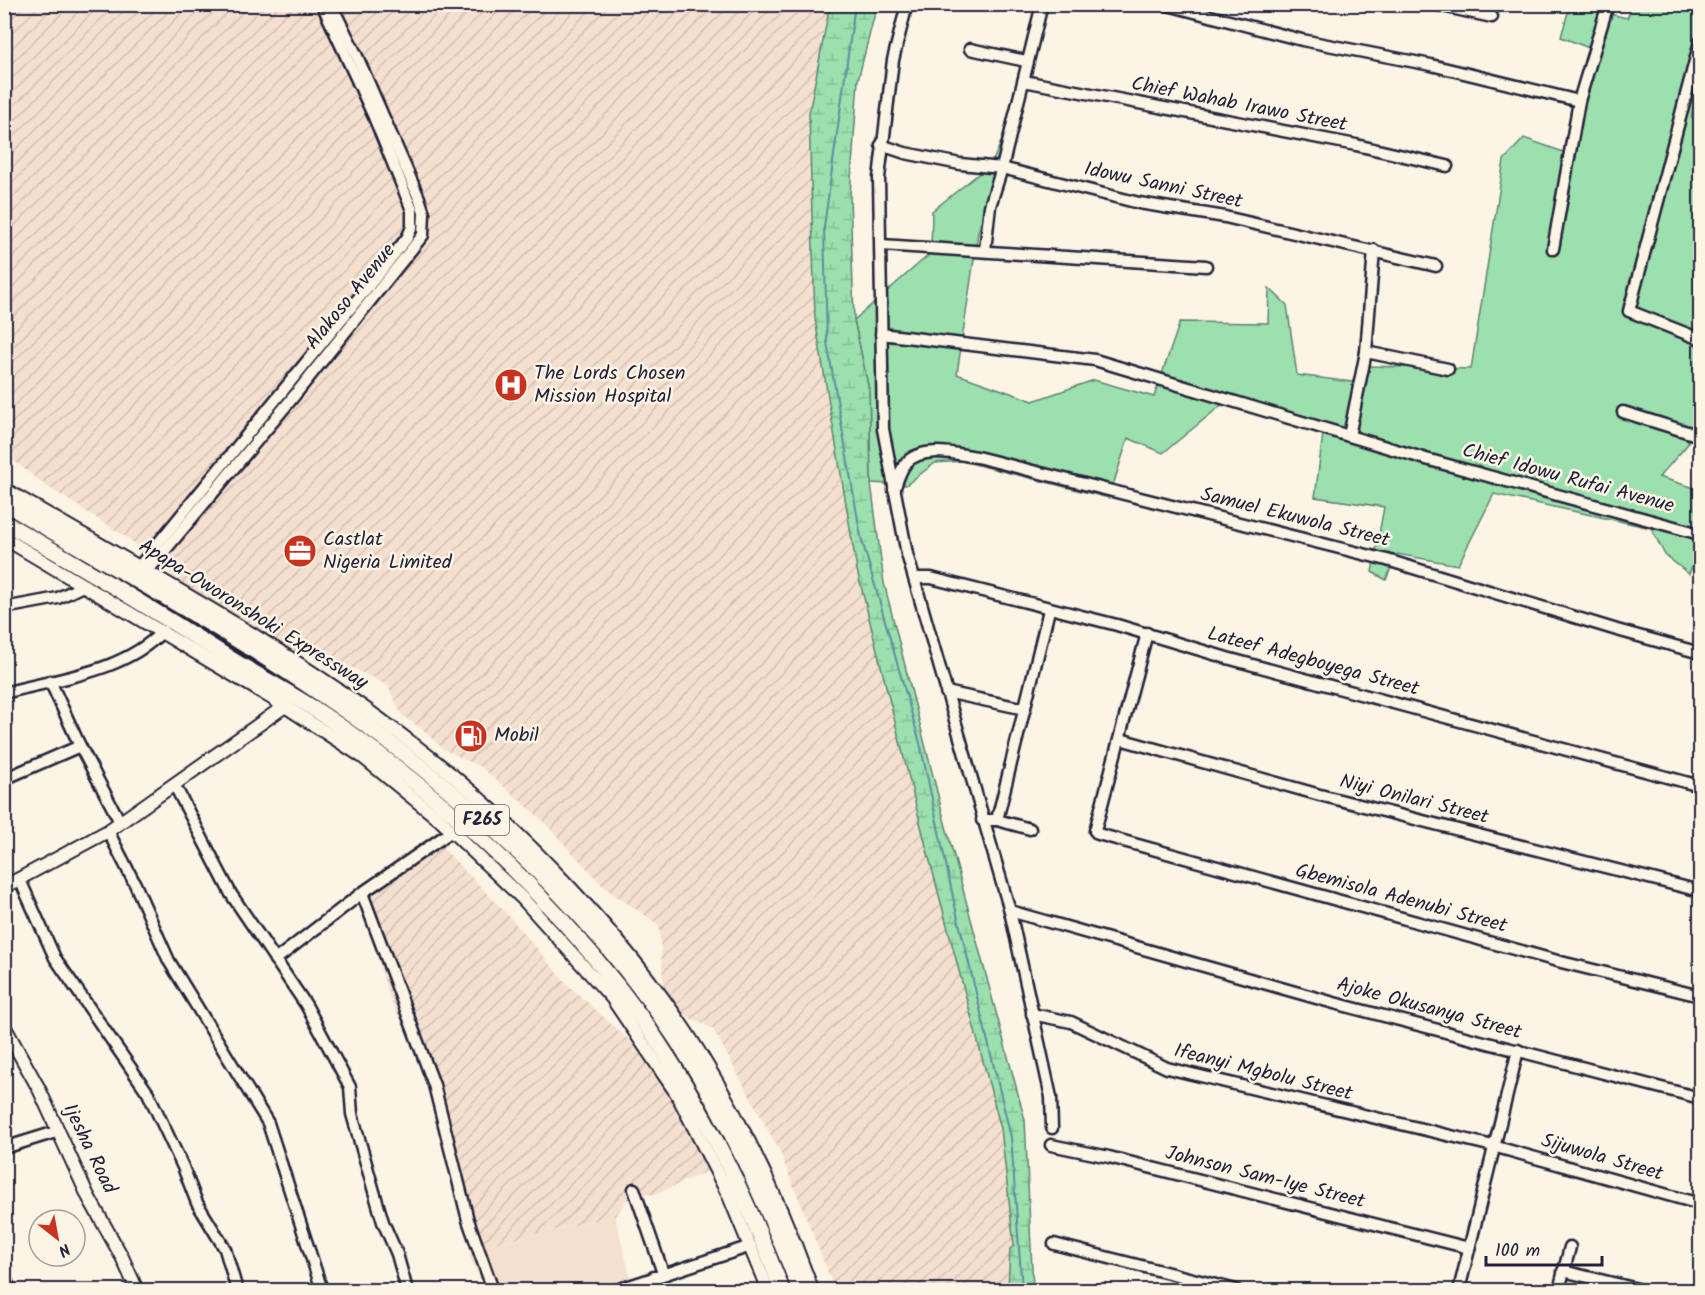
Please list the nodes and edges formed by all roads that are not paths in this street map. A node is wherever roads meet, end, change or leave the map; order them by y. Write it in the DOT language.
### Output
graph roads {
  1 [pos="322,4"];
  2 [pos="331,4"];
  3 [pos="907,4"];
  4 [pos="1042,4"];
  5 [pos="1164,4"];
  6 [pos="1433,4"];
  7 [pos="1608,4"];
  8 [pos="1492,17"];
  9 [pos="1701,42"];
  10 [pos="970,49"];
  11 [pos="1026,61"];
  12 [pos="1024,81"];
  13 [pos="1580,101"];
  14 [pos="881,144"];
  15 [pos="1447,166"];
  16 [pos="1002,168"];
  17 [pos="881,244"];
  18 [pos="1553,249"];
  19 [pos="985,250"];
  20 [pos="1374,250"];
  21 [pos="1206,266"];
  22 [pos="1436,266"];
  23 [pos="881,334"];
  24 [pos="1701,339"];
  25 [pos="1366,352"];
  26 [pos="1448,369"];
  27 [pos="1623,412"];
  28 [pos="1700,433"];
  29 [pos="1349,436"];
  30 [pos="4,489"];
  31 [pos="893,490"];
  32 [pos="4,503"];
  33 [pos="4,522"];
  34 [pos="1701,534"];
  35 [pos="4,538"];
  36 [pos="142,571"];
  37 [pos="915,578"];
  38 [pos="85,585"];
  39 [pos="4,608"];
  40 [pos="1049,610"];
  41 [pos="163,631"];
  42 [pos="1147,633"];
  43 [pos="267,652"];
  44 [pos="1701,653"];
  45 [pos="50,681"];
  46 [pos="946,692"];
  47 [pos="4,693"];
  48 [pos="285,706"];
  49 [pos="1025,709"];
  50 [pos="1120,739"];
  51 [pos="80,746"];
  52 [pos="4,779"];
  53 [pos="174,784"];
  54 [pos="1701,786"];
  55 [pos="444,815"];
  56 [pos="982,820"];
  57 [pos="997,820"];
  58 [pos="120,822"];
  59 [pos="1030,829"];
  60 [pos="108,831"];
  61 [pos="452,831"];
  62 [pos="20,880"];
  63 [pos="4,887"];
  64 [pos="1701,891"];
  65 [pos="362,893"];
  66 [pos="1010,911"];
  67 [pos="598,929"];
  68 [pos="275,960"];
  69 [pos="1701,996"];
  70 [pos="1032,1014"];
  71 [pos="4,1026"];
  72 [pos="1518,1050"];
  73 [pos="1701,1098"];
  74 [pos="1052,1128"];
  75 [pos="59,1131"];
  76 [pos="1051,1145"];
  77 [pos="1493,1146"];
  78 [pos="4,1148"];
  79 [pos="634,1190"];
  80 [pos="1701,1204"];
  81 [pos="1054,1244"];
  82 [pos="751,1246"];
  83 [pos="1570,1247"];
  84 [pos="1469,1248"];
  85 [pos="1563,1271"];
  86 [pos="4,1275"];
  87 [pos="658,1275"];
  88 [pos="10,1290"];
  89 [pos="137,1290"];
  90 [pos="237,1290"];
  91 [pos="322,1290"];
  92 [pos="407,1290"];
  93 [pos="493,1290"];
  94 [pos="617,1290"];
  95 [pos="658,1290"];
  96 [pos="768,1290"];
  97 [pos="782,1290"];
  98 [pos="800,1290"];
  99 [pos="812,1290"];
  100 [pos="1236,1290"];
  101 [pos="1459,1290"];
  102 [pos="1559,1290"];
  103 [pos="1642,1290"];
  1 -- 36 [label="street, Alakoso Avenue"];
  2 -- 36 [label="street, Alakoso Avenue"];
  3 -- 14 [label="street"];
  4 -- 11 [label="street"];
  5 -- 13 [label="street"];
  6 -- 8 [label="street"];
  7 -- 13 [label="street"];
  9 -- 24 [label="street"];
  10 -- 11 [label="street"];
  11 -- 12 [label="street"];
  12 -- 15 [label="street, Chief Wahab Irawo Street"];
  12 -- 16 [label="street"];
  13 -- 18 [label="street"];
  14 -- 16 [label="street, Idowu Sanni Street"];
  14 -- 17 [label="street"];
  16 -- 19 [label="street"];
  16 -- 20 [label="street, Idowu Sanni Street"];
  17 -- 19 [label="street"];
  17 -- 23 [label="street"];
  19 -- 21 [label="street"];
  20 -- 22 [label="street, Idowu Sanni Street"];
  20 -- 25 [label="street"];
  23 -- 29 [label="street, Chief Idowu Rufai Avenue"];
  23 -- 31 [label="street"];
  25 -- 26 [label="street"];
  25 -- 29 [label="street"];
  27 -- 28 [label="street"];
  29 -- 34 [label="street, Chief Idowu Rufai Avenue"];
  30 -- 36 [label="main road, Apapa-Oworonshoki Expressway"];
  31 -- 37 [label="street"];
  31 -- 44 [label="street, Samuel Ekuwola Street"];
  32 -- 43 [label="highway, Apapa-Oworonshoki Expressway / F265"];
  33 -- 55 [label="highway, F265"];
  35 -- 38 [label="main road"];
  36 -- 43 [label="main road, Apapa-Oworonshoki Expressway"];
  37 -- 40 [label="street, Lateef Adegboyega Street"];
  37 -- 46 [label="street"];
  38 -- 39 [label="street"];
  38 -- 41 [label="main road"];
  40 -- 42 [label="street, Lateef Adegboyega Street"];
  40 -- 49 [label="street"];
  41 -- 45 [label="street"];
  41 -- 48 [label="main road"];
  42 -- 50 [label="street"];
  42 -- 54 [label="street, Lateef Adegboyega Street"];
  43 -- 67 [label="highway, Apapa-Oworonshoki Expressway / F265"];
  45 -- 47 [label="street"];
  45 -- 51 [label="street"];
  46 -- 49 [label="street"];
  46 -- 56 [label="street"];
  48 -- 53 [label="main road"];
  48 -- 55 [label="main road"];
  49 -- 57 [label="street"];
  50 -- 64 [label="street, Niyi Onilari Street"];
  50 -- 69 [label="street, Gbemisola Adenubi Street"];
  51 -- 52 [label="street"];
  51 -- 58 [label="street"];
  53 -- 58 [label="main road"];
  53 -- 68 [label="street"];
  55 -- 61 [label="main road"];
  55 -- 97 [label="highway, F265"];
  56 -- 57 [label="street"];
  56 -- 66 [label="street"];
  57 -- 59 [label="street"];
  58 -- 60 [label="main road"];
  60 -- 62 [label="main road"];
  60 -- 91 [label="street"];
  61 -- 65 [label="street"];
  61 -- 82 [label="main road"];
  62 -- 63 [label="main road"];
  62 -- 90 [label="street"];
  65 -- 68 [label="street"];
  65 -- 93 [label="street"];
  66 -- 70 [label="street"];
  66 -- 72 [label="street, Ajoke Okusanya Street"];
  67 -- 98 [label="highway, Apapa-Oworonshoki Expressway / F265"];
  67 -- 99 [label="main road, Apapa-Oworonshoki Expressway"];
  68 -- 92 [label="street"];
  70 -- 74 [label="street"];
  70 -- 77 [label="street, Ifeanyi Mgbolu Street"];
  71 -- 75 [label="main road, Ijesha Road"];
  72 -- 73 [label="street, Ajoke Okusanya Street"];
  72 -- 77 [label="street"];
  75 -- 78 [label="street"];
  75 -- 89 [label="main road, Ijesha Road"];
  76 -- 84 [label="street, Johnson Sam-Iye Street"];
  77 -- 80 [label="street, Sijuwola Street"];
  77 -- 84 [label="street"];
  79 -- 87 [label="street"];
  81 -- 100 [label="street"];
  82 -- 87 [label="street"];
  82 -- 96 [label="main road"];
  83 -- 85 [label="street"];
  84 -- 101 [label="street"];
  85 -- 102 [label="street"];
  85 -- 103 [label="street"];
  86 -- 88 [label="street"];
  87 -- 94 [label="street"];
  87 -- 95 [label="street"];
}
